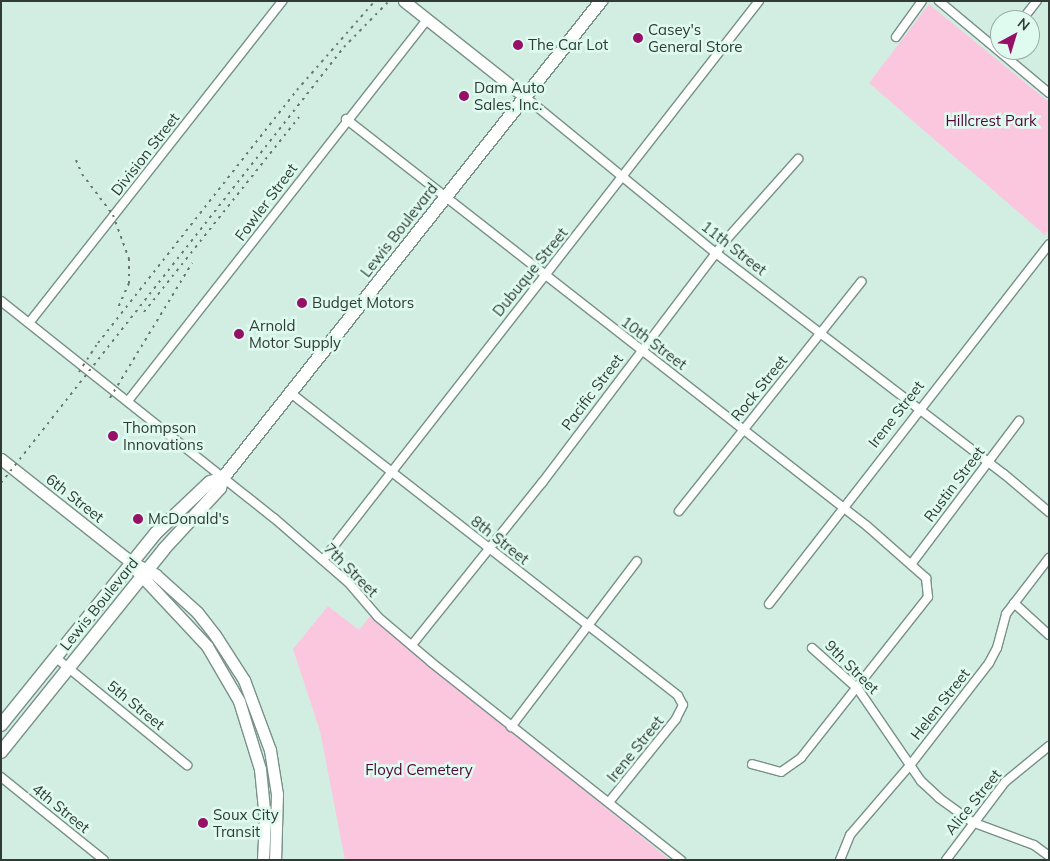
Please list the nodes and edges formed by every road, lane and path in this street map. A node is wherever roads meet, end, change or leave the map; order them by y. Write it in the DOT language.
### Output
graph roads {
  1 [pos="282,1"];
  2 [pos="404,1"];
  3 [pos="601,1"];
  4 [pos="759,1"];
  5 [pos="922,1"];
  6 [pos="939,1"];
  7 [pos="427,20"];
  8 [pos="896,37"];
  9 [pos="990,42"];
  10 [pos="1012,60"];
  11 [pos="1049,93"];
  12 [pos="525,98"];
  13 [pos="346,119"];
  14 [pos="798,159"];
  15 [pos="624,178"];
  16 [pos="445,197"];
  17 [pos="1049,244"];
  18 [pos="717,254"];
  19 [pos="546,277"];
  20 [pos="861,282"];
  21 [pos="1,301"];
  22 [pos="29,323"];
  23 [pos="820,334"];
  24 [pos="641,350"];
  25 [pos="292,394"];
  26 [pos="128,400"];
  27 [pos="918,408"];
  28 [pos="1018,421"];
  29 [pos="744,429"];
  30 [pos="1,459"];
  31 [pos="988,462"];
  32 [pos="390,473"];
  33 [pos="223,478"];
  34 [pos="844,508"];
  35 [pos="679,511"];
  36 [pos="1049,512"];
  37 [pos="489,549"];
  38 [pos="1049,558"];
  39 [pos="323,560"];
  40 [pos="637,561"];
  41 [pos="131,562"];
  42 [pos="912,563"];
  43 [pos="144,573"];
  44 [pos="1014,603"];
  45 [pos="769,604"];
  46 [pos="588,626"];
  47 [pos="1049,635"];
  48 [pos="412,645"];
  49 [pos="812,648"];
  50 [pos="55,657"];
  51 [pos="68,667"];
  52 [pos="858,690"];
  53 [pos="680,711"];
  54 [pos="1,725"];
  55 [pos="511,726"];
  56 [pos="1049,746"];
  57 [pos="1,752"];
  58 [pos="752,764"];
  59 [pos="911,764"];
  60 [pos="187,765"];
  61 [pos="1,777"];
  62 [pos="609,802"];
  63 [pos="972,822"];
  64 [pos="1048,855"];
  65 [pos="104,860"];
  66 [pos="262,860"];
  67 [pos="275,860"];
  68 [pos="680,860"];
  69 [pos="840,860"];
  70 [pos="946,860"];
  1 -- 22 [label="street, Division Street"];
  2 -- 7 [label="main road, 11th Street"];
  3 -- 12 [label="main road, Lewis Boulevard"];
  4 -- 15 [label="street, Dubuque Street"];
  5 -- 8 [label="street"];
  6 -- 9 [label="street"];
  7 -- 12 [label="main road, 11th Street"];
  7 -- 13 [label="street, Fowler Street"];
  10 -- 11 [label="street"];
  12 -- 15 [label="street, 11th Street"];
  12 -- 16 [label="main road, Lewis Boulevard"];
  13 -- 16 [label="street, 10th Street"];
  13 -- 26 [label="street, Fowler Street"];
  14 -- 18 [label="street, Pacific Street"];
  15 -- 18 [label="street, 11th Street"];
  15 -- 19 [label="street, Dubuque Street"];
  16 -- 19 [label="street, 10th Street"];
  16 -- 25 [label="main road, Lewis Boulevard"];
  17 -- 27 [label="street, Irene Street"];
  18 -- 23 [label="street, 11th Street"];
  18 -- 24 [label="street, Pacific Street"];
  19 -- 24 [label="street, 10th Street"];
  19 -- 32 [label="street, Dubuque Street"];
  20 -- 23 [label="street, Rock Street"];
  21 -- 22 [label="street, 7th Street"];
  22 -- 26 [label="street, 7th Street"];
  23 -- 27 [label="street, 11th Street"];
  23 -- 29 [label="street, Rock Street"];
  24 -- 29 [label="street, 10th Street"];
  24 -- 37 [label="street, Pacific Street"];
  25 -- 32 [label="street, 8th Street"];
  25 -- 33 [label="main road, Lewis Boulevard"];
  26 -- 33 [label="street, 7th Street"];
  27 -- 31 [label="street, 11th Street"];
  27 -- 34 [label="street, Irene Street"];
  28 -- 31 [label="street, Rustin Street"];
  29 -- 34 [label="street, 10th Street"];
  29 -- 35 [label="street, Rock Street"];
  30 -- 41 [label="main road, 6th Street"];
  31 -- 36 [label="street, 11th Street"];
  31 -- 42 [label="street, Rustin Street"];
  32 -- 37 [label="street, 8th Street"];
  32 -- 39 [label="street, Dubuque Street"];
  33 -- 39 [label="street, 7th Street"];
  33 -- 41 [label="main road, Lewis Boulevard"];
  33 -- 43 [label="main road, Lewis Boulevard"];
  34 -- 42 [label="street, 10th Street"];
  34 -- 45 [label="street, Irene Street"];
  37 -- 46 [label="street, 8th Street"];
  37 -- 48 [label="street, Pacific Street"];
  38 -- 44 [label="street, Helen Street"];
  39 -- 48 [label="street, 7th Street"];
  40 -- 46 [label="street"];
  41 -- 43 [label="main road, 6th Street"];
  41 -- 50 [label="main road, Lewis Boulevard"];
  42 -- 52 [label="street, 10th Street"];
  43 -- 51 [label="main road, Lewis Boulevard"];
  43 -- 66 [label="main road"];
  43 -- 67 [label="main road"];
  44 -- 47 [label="street"];
  44 -- 59 [label="street, Helen Street"];
  46 -- 53 [label="street, 8th Street"];
  46 -- 55 [label="street"];
  48 -- 55 [label="street, 7th Street"];
  49 -- 52 [label="street, 9th Street"];
  50 -- 51 [label="street, 5th Street"];
  50 -- 54 [label="main road, Lewis Boulevard"];
  51 -- 57 [label="main road, Lewis Boulevard"];
  51 -- 60 [label="street, 5th Street"];
  52 -- 58 [label="street"];
  52 -- 59 [label="street, 9th Street"];
  53 -- 62 [label="street, Irene Street"];
  55 -- 62 [label="street, 7th Street"];
  56 -- 63 [label="street, Alice Street"];
  59 -- 63 [label="street, 9th Street"];
  59 -- 69 [label="street, Helen Street"];
  61 -- 65 [label="street, 4th Street"];
  62 -- 68 [label="street, 7th Street"];
  63 -- 64 [label="street, 9th Street"];
  63 -- 70 [label="street, Alice Street"];
}
